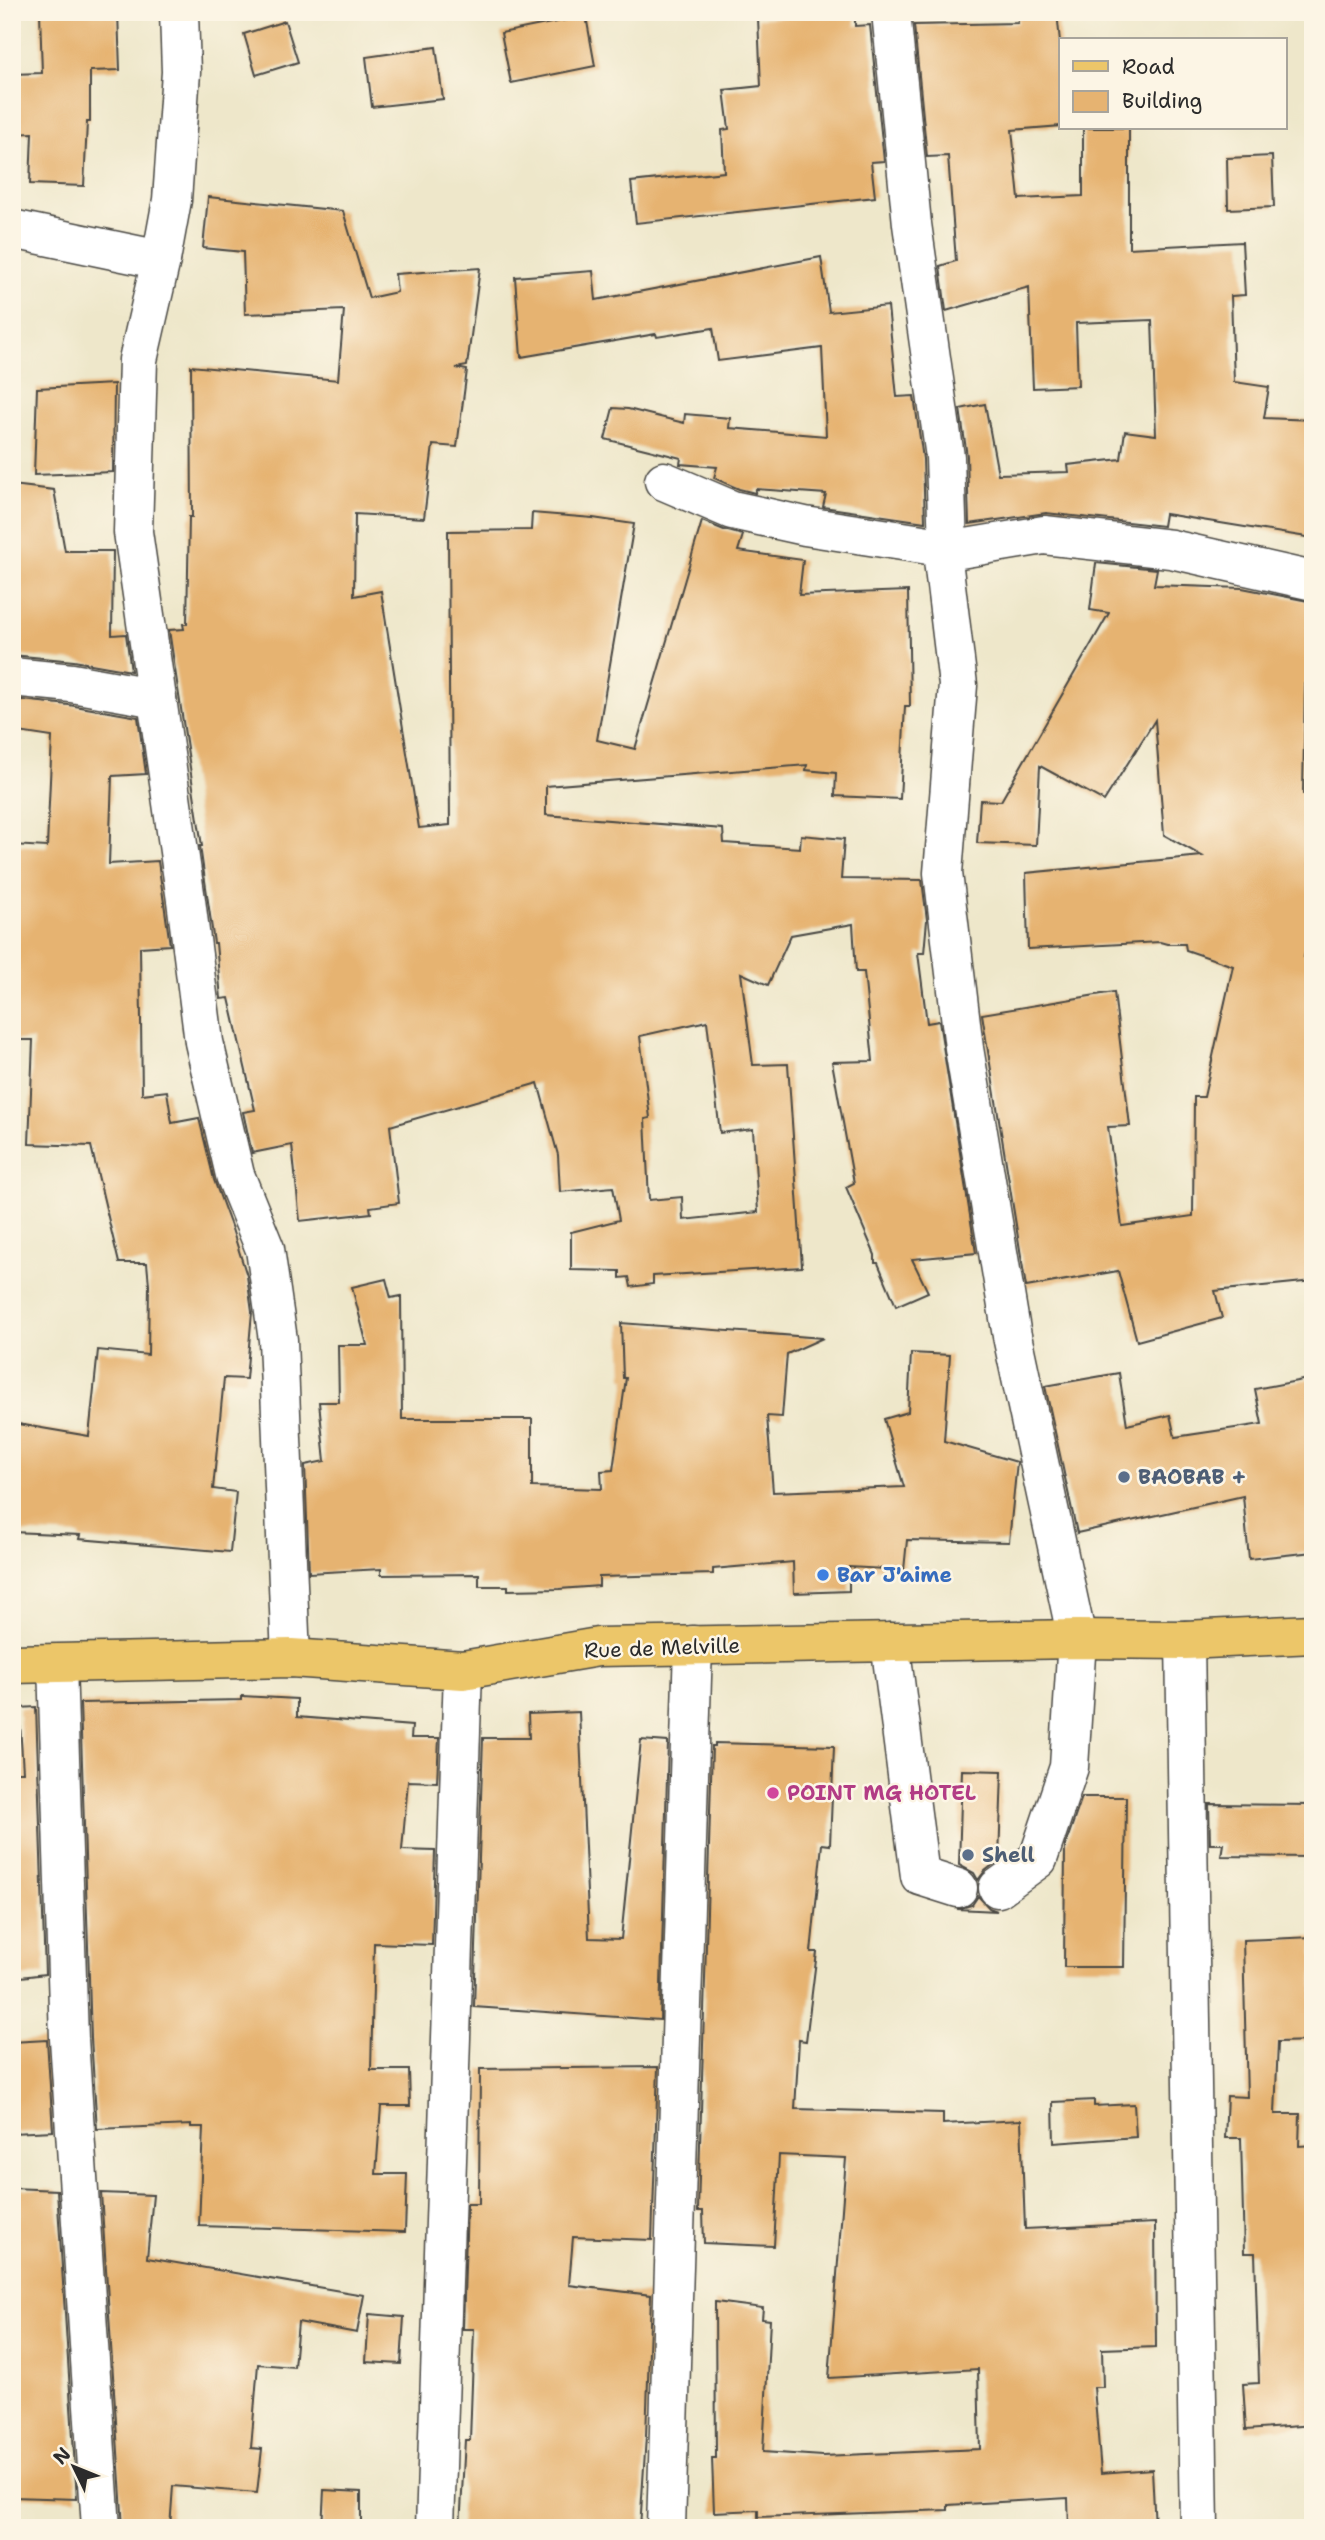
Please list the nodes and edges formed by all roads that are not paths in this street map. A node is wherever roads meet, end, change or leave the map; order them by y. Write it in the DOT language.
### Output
graph roads {
  1 [pos="179,12"];
  2 [pos="891,12"];
  3 [pos="12,229"];
  4 [pos="161,260"];
  5 [pos="664,481"];
  6 [pos="945,550"];
  7 [pos="1313,581"];
  8 [pos="12,677"];
  9 [pos="157,698"];
  10 [pos="1313,1634"];
  11 [pos="1077,1639"];
  12 [pos="1185,1640"];
  13 [pos="890,1642"];
  14 [pos="693,1645"];
  15 [pos="291,1658"];
  16 [pos="12,1664"];
  17 [pos="57,1664"];
  18 [pos="463,1670"];
  19 [pos="958,1888"];
  20 [pos="998,1888"];
  21 [pos="101,2528"];
  22 [pos="435,2528"];
  23 [pos="666,2528"];
  24 [pos="1199,2528"];
  1 -- 4 [label="street"];
  2 -- 6 [label="street"];
  3 -- 4 [label="street"];
  4 -- 9 [label="street"];
  5 -- 6 [label="street"];
  6 -- 7 [label="street"];
  6 -- 11 [label="street"];
  8 -- 9 [label="street"];
  9 -- 15 [label="street"];
  10 -- 12 [label="main road, Rue de Melville"];
  11 -- 12 [label="main road, Rue de Melville"];
  11 -- 13 [label="main road, Rue de Melville"];
  11 -- 20 [label="street"];
  12 -- 24 [label="street"];
  13 -- 14 [label="main road, Rue de Melville"];
  13 -- 19 [label="street"];
  14 -- 18 [label="main road, Rue de Melville"];
  14 -- 23 [label="street"];
  15 -- 17 [label="main road, Rue de Melville"];
  15 -- 18 [label="main road, Rue de Melville"];
  16 -- 17 [label="main road, Rue de Melville"];
  17 -- 21 [label="street"];
  18 -- 22 [label="street"];
}
